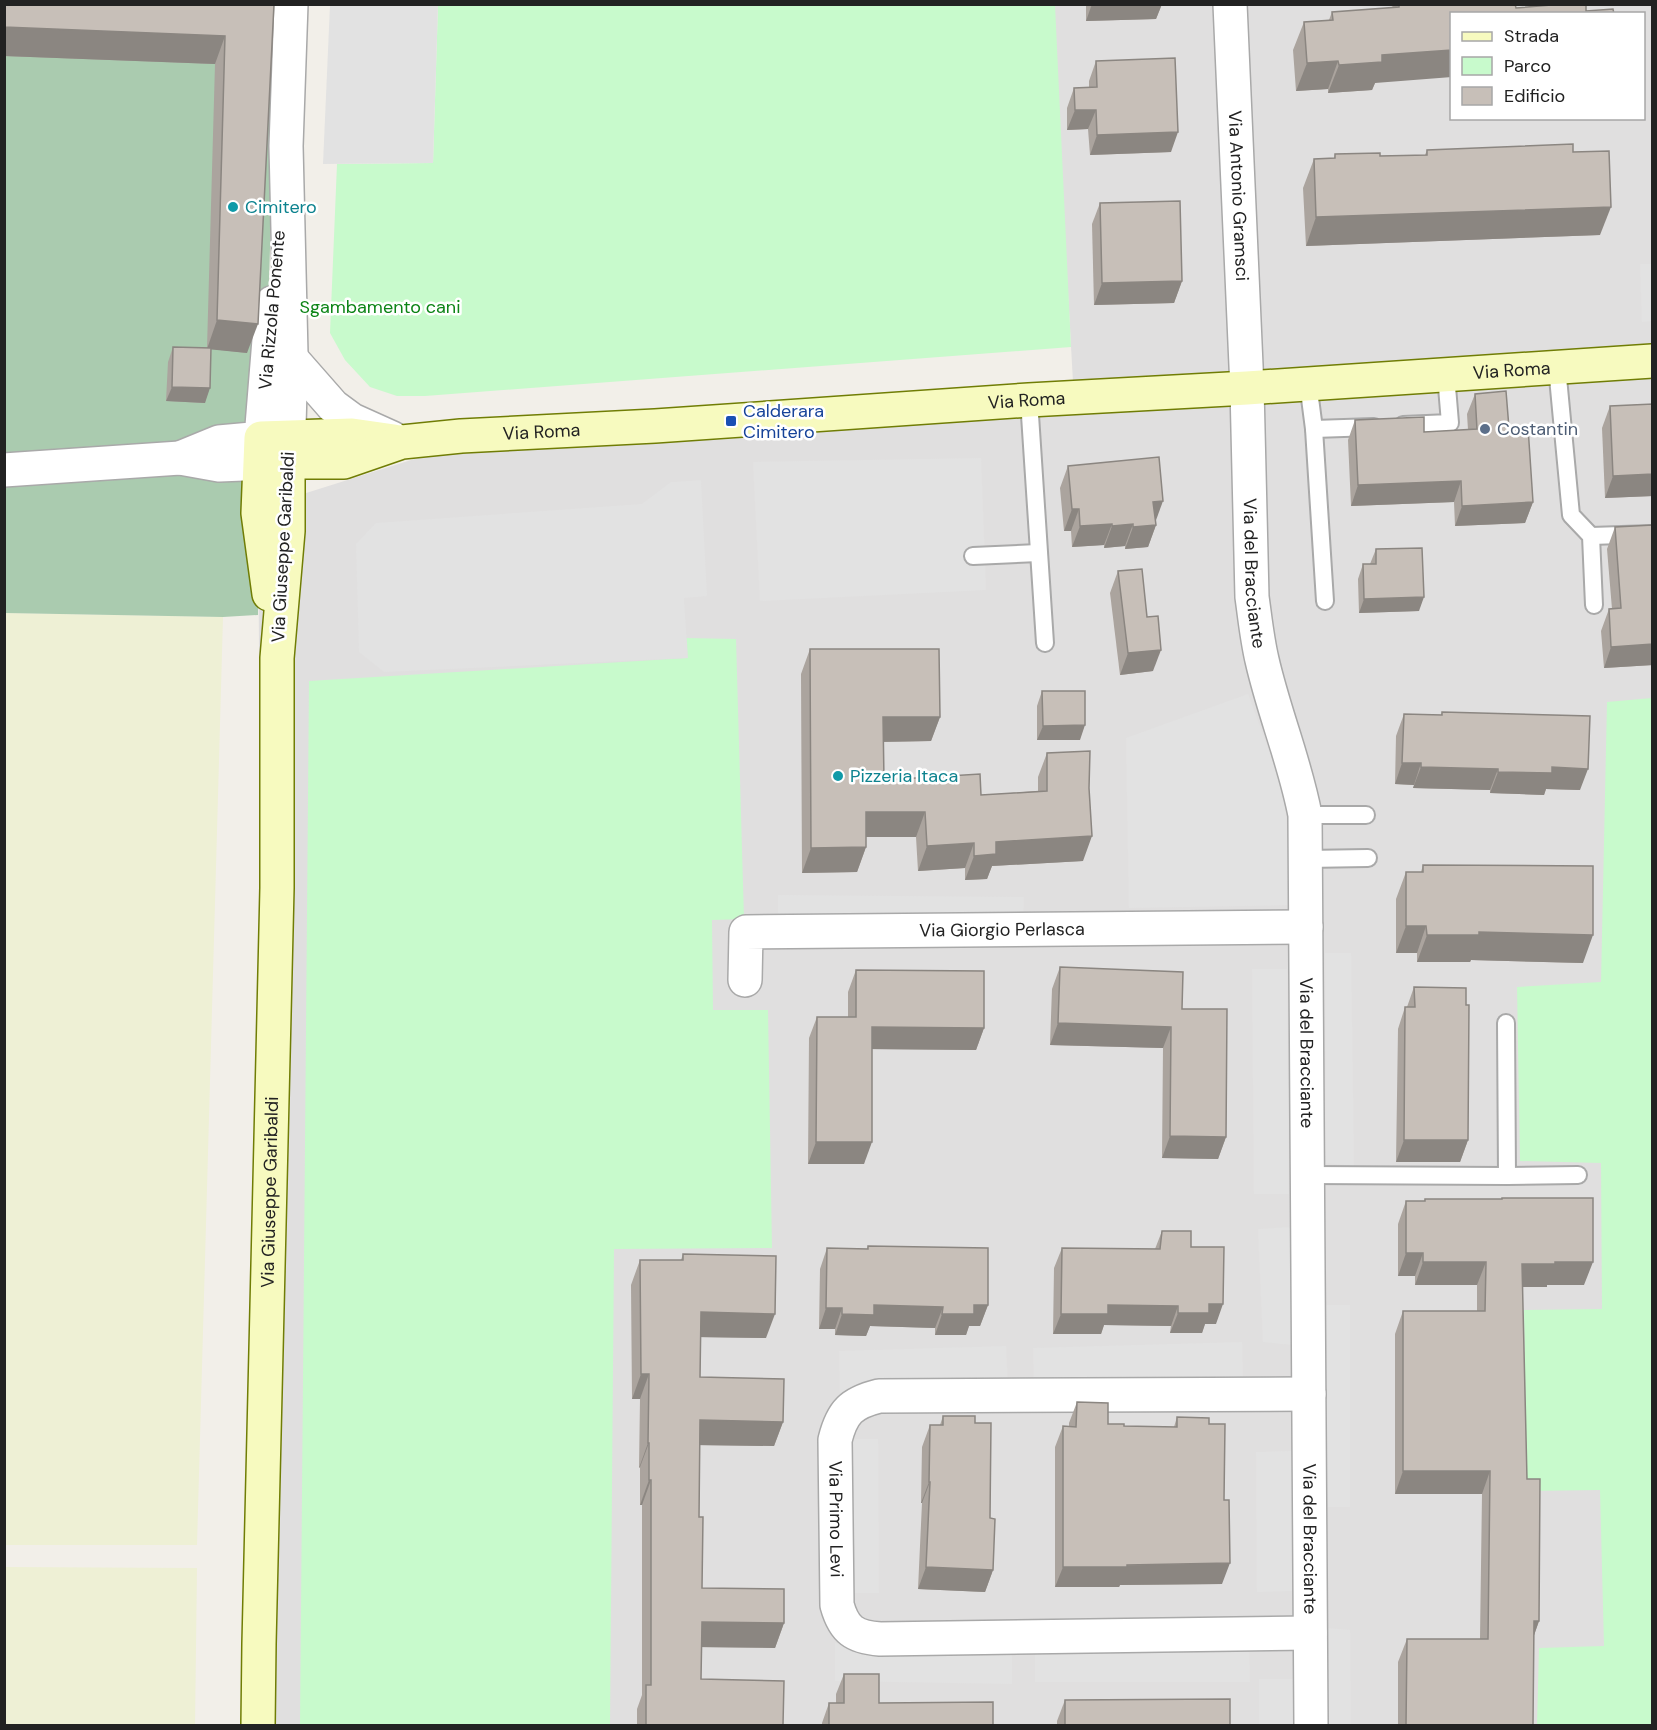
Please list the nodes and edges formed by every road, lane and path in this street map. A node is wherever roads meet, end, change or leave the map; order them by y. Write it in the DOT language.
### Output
graph roads {
  1 [pos="291,4"];
  2 [pos="1230,4"];
  3 [pos="286,146"];
  4 [pos="291,357"];
  5 [pos="1653,361"];
  6 [pos="1557,367"];
  7 [pos="1446,375"];
  8 [pos="1308,383"];
  9 [pos="1247,388"];
  10 [pos="1029,400"];
  11 [pos="1314,429"];
  12 [pos="402,442"];
  13 [pos="275,450"];
  14 [pos="180,458"];
  15 [pos="4,470"];
  16 [pos="258,513"];
  17 [pos="1653,534"];
  18 [pos="1591,536"];
  19 [pos="1038,553"];
  20 [pos="973,556"];
  21 [pos="1325,601"];
  22 [pos="1594,604"];
  23 [pos="1045,644"];
  24 [pos="277,658"];
  25 [pos="1305,815"];
  26 [pos="1366,815"];
  27 [pos="1368,858"];
  28 [pos="1306,859"];
  29 [pos="1306,927"];
  30 [pos="746,980"];
  31 [pos="1506,1023"];
  32 [pos="1308,1175"];
  33 [pos="1578,1175"];
  34 [pos="1507,1176"];
  35 [pos="1309,1394"];
  36 [pos="1310,1634"];
  37 [pos="258,1725"];
  38 [pos="1311,1725"];
  1 -- 3 [label="street, Via Rizzola Ponente"];
  2 -- 9 [label="street, Via Antonio Gramsci"];
  3 -- 4 [label="street, Via Rizzola Ponente"];
  3 -- 13 [label="street, Via Rizzola Ponente"];
  4 -- 12 [label="street, Via Roma"];
  4 -- 13 [label="street, Via Rizzola Ponente"];
  5 -- 6 [label="street, Via Roma"];
  6 -- 7 [label="street, Via Roma"];
  6 -- 18 [label="lane"];
  7 -- 8 [label="street, Via Roma"];
  7 -- 11 [label="lane"];
  8 -- 9 [label="street, Via Roma"];
  8 -- 11 [label="lane"];
  9 -- 10 [label="street, Via Roma"];
  9 -- 25 [label="street, Via del Bracciante"];
  10 -- 12 [label="street, Via Roma"];
  10 -- 19 [label="lane"];
  11 -- 21 [label="lane"];
  12 -- 13 [label="street, Via Roma"];
  13 -- 14 [label="street, Via Roma"];
  13 -- 16 [label="street, Via Giuseppe Garibaldi"];
  13 -- 24 [label="street, Via Giuseppe Garibaldi"];
  14 -- 15 [label="street, Via Roma"];
  14 -- 16 [label="street, Via Roma"];
  16 -- 24 [label="street, Via Giuseppe Garibaldi"];
  17 -- 18 [label="lane"];
  18 -- 22 [label="lane"];
  19 -- 20 [label="lane"];
  19 -- 23 [label="lane"];
  24 -- 37 [label="street, Via Giuseppe Garibaldi"];
  25 -- 26 [label="lane"];
  25 -- 28 [label="street, Via del Bracciante"];
  27 -- 28 [label="lane"];
  28 -- 29 [label="street, Via del Bracciante"];
  29 -- 30 [label="street, Via Giorgio Perlasca"];
  29 -- 32 [label="street, Via del Bracciante"];
  31 -- 34 [label="lane"];
  32 -- 34 [label="lane"];
  32 -- 35 [label="street, Via del Bracciante"];
  33 -- 34 [label="lane"];
  35 -- 36 [label="street, Via del Bracciante"];
  35 -- 36 [label="street, Via Primo Levi"];
  36 -- 38 [label="street, Via del Bracciante"];
}
